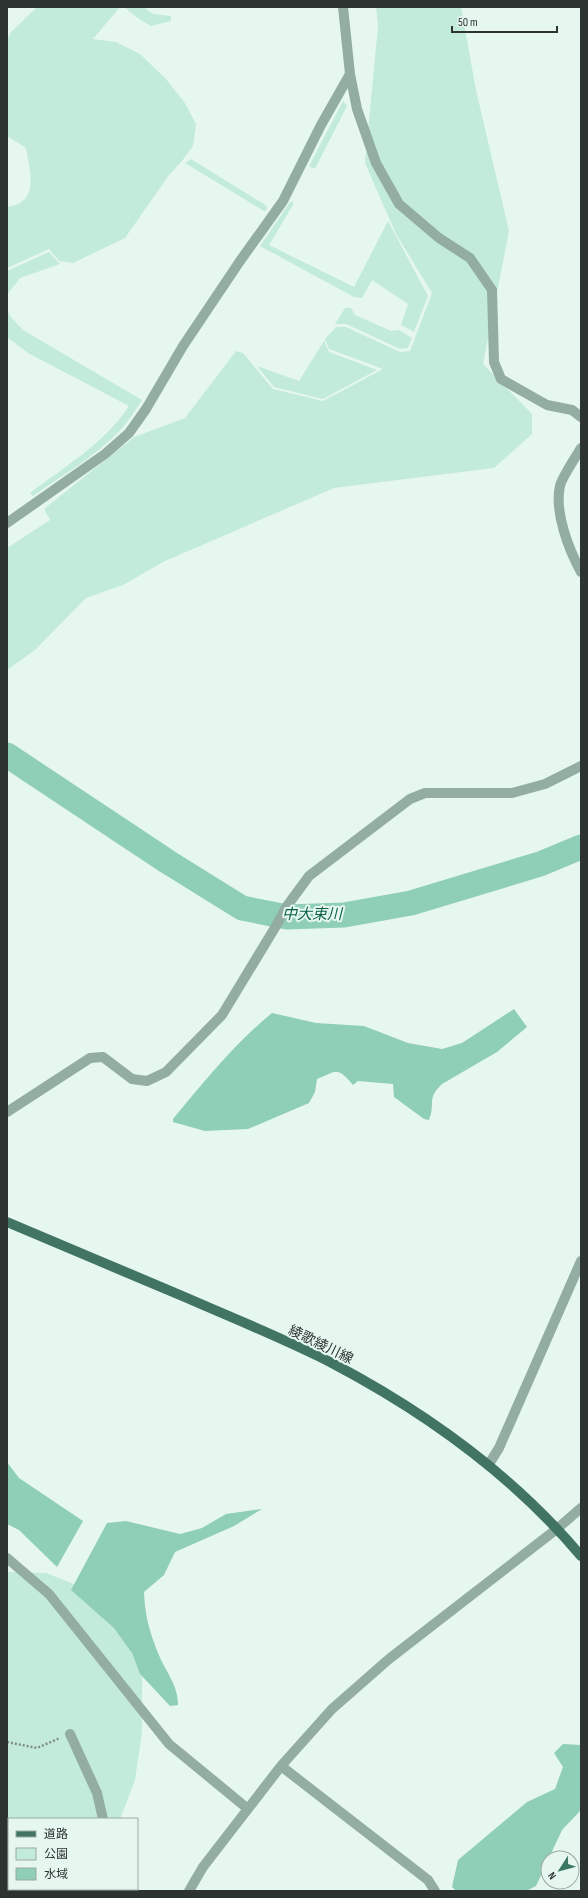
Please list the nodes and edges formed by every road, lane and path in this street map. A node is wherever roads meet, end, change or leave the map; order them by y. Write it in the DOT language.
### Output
graph roads {
  1 [pos="343,7"];
  2 [pos="350,74"];
  3 [pos="581,417"];
  4 [pos="581,448"];
  5 [pos="7,522"];
  6 [pos="581,572"];
  7 [pos="581,766"];
  8 [pos="7,1112"];
  9 [pos="7,1222"];
  10 [pos="581,1261"];
  11 [pos="488,1464"];
  12 [pos="581,1508"];
  13 [pos="558,1528"];
  14 [pos="581,1556"];
  15 [pos="7,1558"];
  16 [pos="70,1734"];
  17 [pos="7,1742"];
  18 [pos="281,1766"];
  19 [pos="248,1809"];
  20 [pos="103,1818"];
  21 [pos="189,1891"];
  22 [pos="435,1891"];
  1 -- 2 [label="street"];
  2 -- 3 [label="street"];
  2 -- 5 [label="street"];
  4 -- 6 [label="street"];
  7 -- 8 [label="street"];
  9 -- 11 [label="main road, 綾歌綾川線"];
  10 -- 11 [label="street"];
  11 -- 13 [label="main road, 綾歌綾川線"];
  12 -- 13 [label="street"];
  13 -- 14 [label="main road, 綾歌綾川線"];
  13 -- 18 [label="street"];
  15 -- 19 [label="street"];
  16 -- 17 [label="path"];
  16 -- 20 [label="street"];
  18 -- 19 [label="street"];
  18 -- 22 [label="street"];
  19 -- 21 [label="street"];
}
